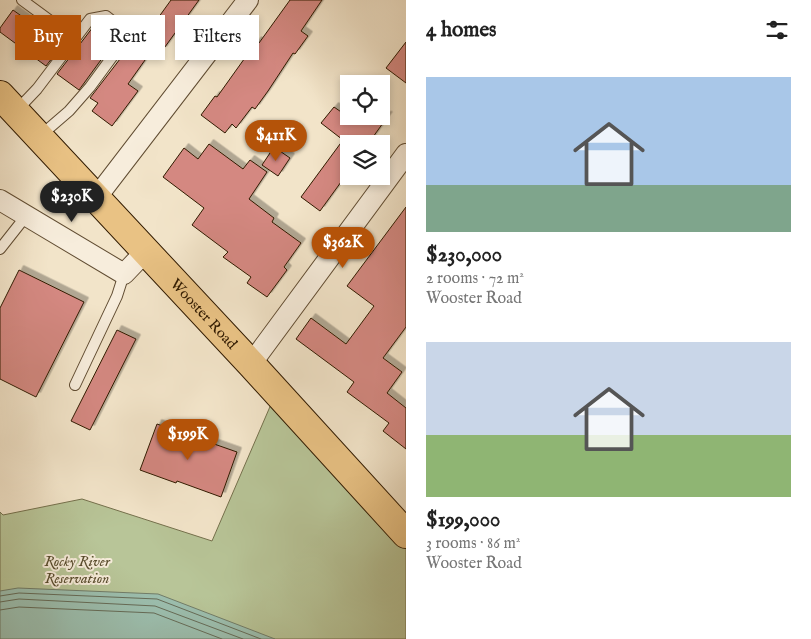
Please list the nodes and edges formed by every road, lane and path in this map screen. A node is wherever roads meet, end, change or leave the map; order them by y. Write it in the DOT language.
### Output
graph roads {
  1 [pos="22,0"];
  2 [pos="248,0"];
  3 [pos="42,15"];
  4 [pos="8,103"];
  5 [pos="39,137"];
  6 [pos="406,154"];
  7 [pos="96,198"];
  8 [pos="0,200"];
  9 [pos="26,216"];
  10 [pos="0,249"];
  11 [pos="145,252"];
  12 [pos="124,274"];
  13 [pos="251,364"];
  14 [pos="75,385"];
  15 [pos="405,532"];
  1 -- 3 [label="lane"];
  2 -- 7 [label="street"];
  4 -- 5 [label="main road, Wooster Road"];
  4 -- 5 [label="lane"];
  5 -- 7 [label="main road, Wooster Road"];
  6 -- 13 [label="street"];
  7 -- 11 [label="main road, Wooster Road"];
  8 -- 9 [label="street"];
  9 -- 10 [label="lane"];
  9 -- 12 [label="street"];
  11 -- 12 [label="street"];
  11 -- 13 [label="main road, Wooster Road"];
  12 -- 14 [label="lane"];
  13 -- 15 [label="main road, Wooster Road"];
}
